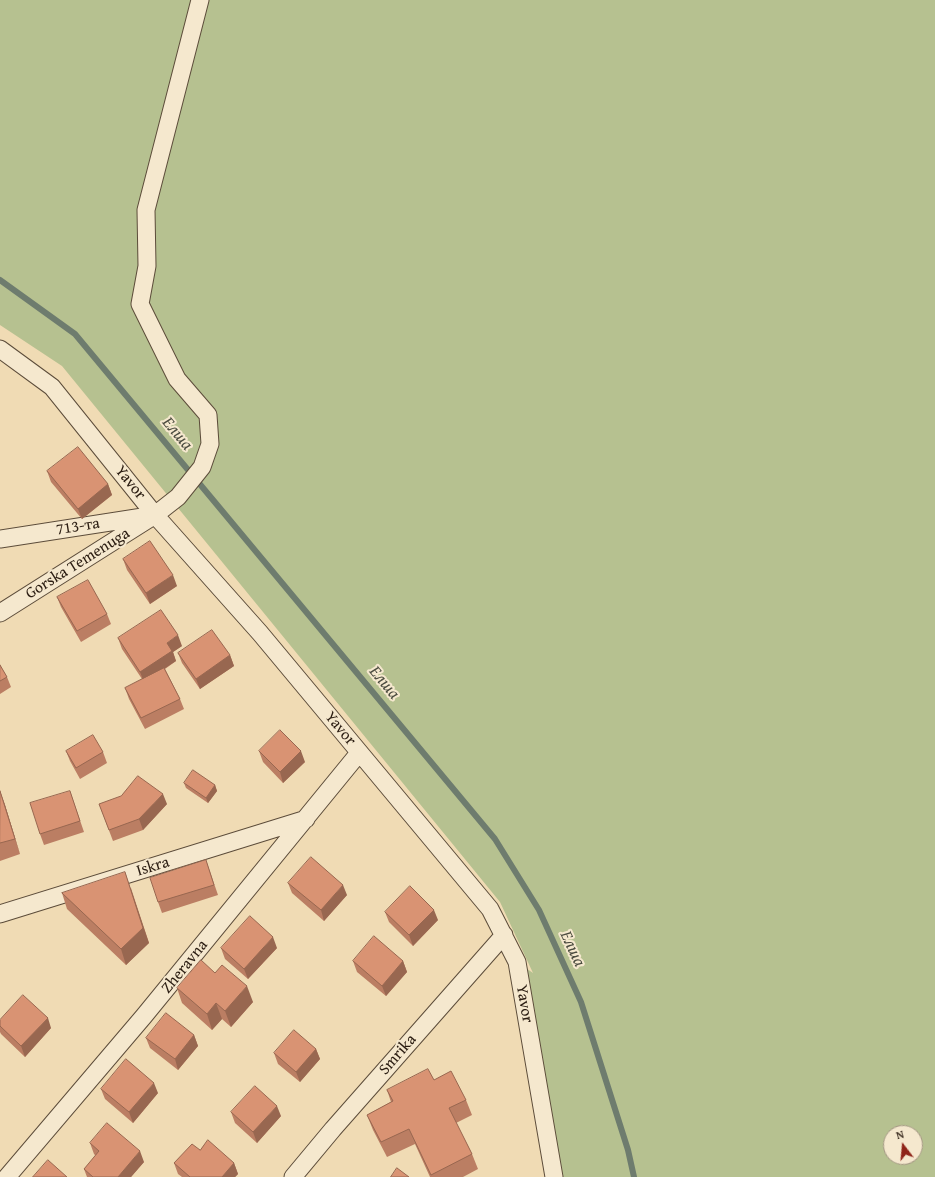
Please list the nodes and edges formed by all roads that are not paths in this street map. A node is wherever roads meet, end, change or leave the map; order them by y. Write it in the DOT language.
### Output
graph roads {
  1 [pos="200,0"];
  2 [pos="0,349"];
  3 [pos="155,515"];
  4 [pos="0,539"];
  5 [pos="0,614"];
  6 [pos="359,753"];
  7 [pos="306,819"];
  8 [pos="0,914"];
  9 [pos="504,935"];
  10 [pos="7,1177"];
  11 [pos="294,1177"];
  12 [pos="554,1177"];
  1 -- 3 [label="street, Gorska Temenuga"];
  2 -- 3 [label="street, Yavor"];
  3 -- 4 [label="street, 713-та"];
  3 -- 5 [label="street, Gorska Temenuga"];
  3 -- 6 [label="street, Yavor"];
  6 -- 7 [label="street, Zheravna"];
  6 -- 9 [label="street, Yavor"];
  7 -- 8 [label="street, Iskra"];
  7 -- 10 [label="street, Zheravna"];
  9 -- 11 [label="street, Smrika"];
  9 -- 12 [label="street, Yavor"];
}
